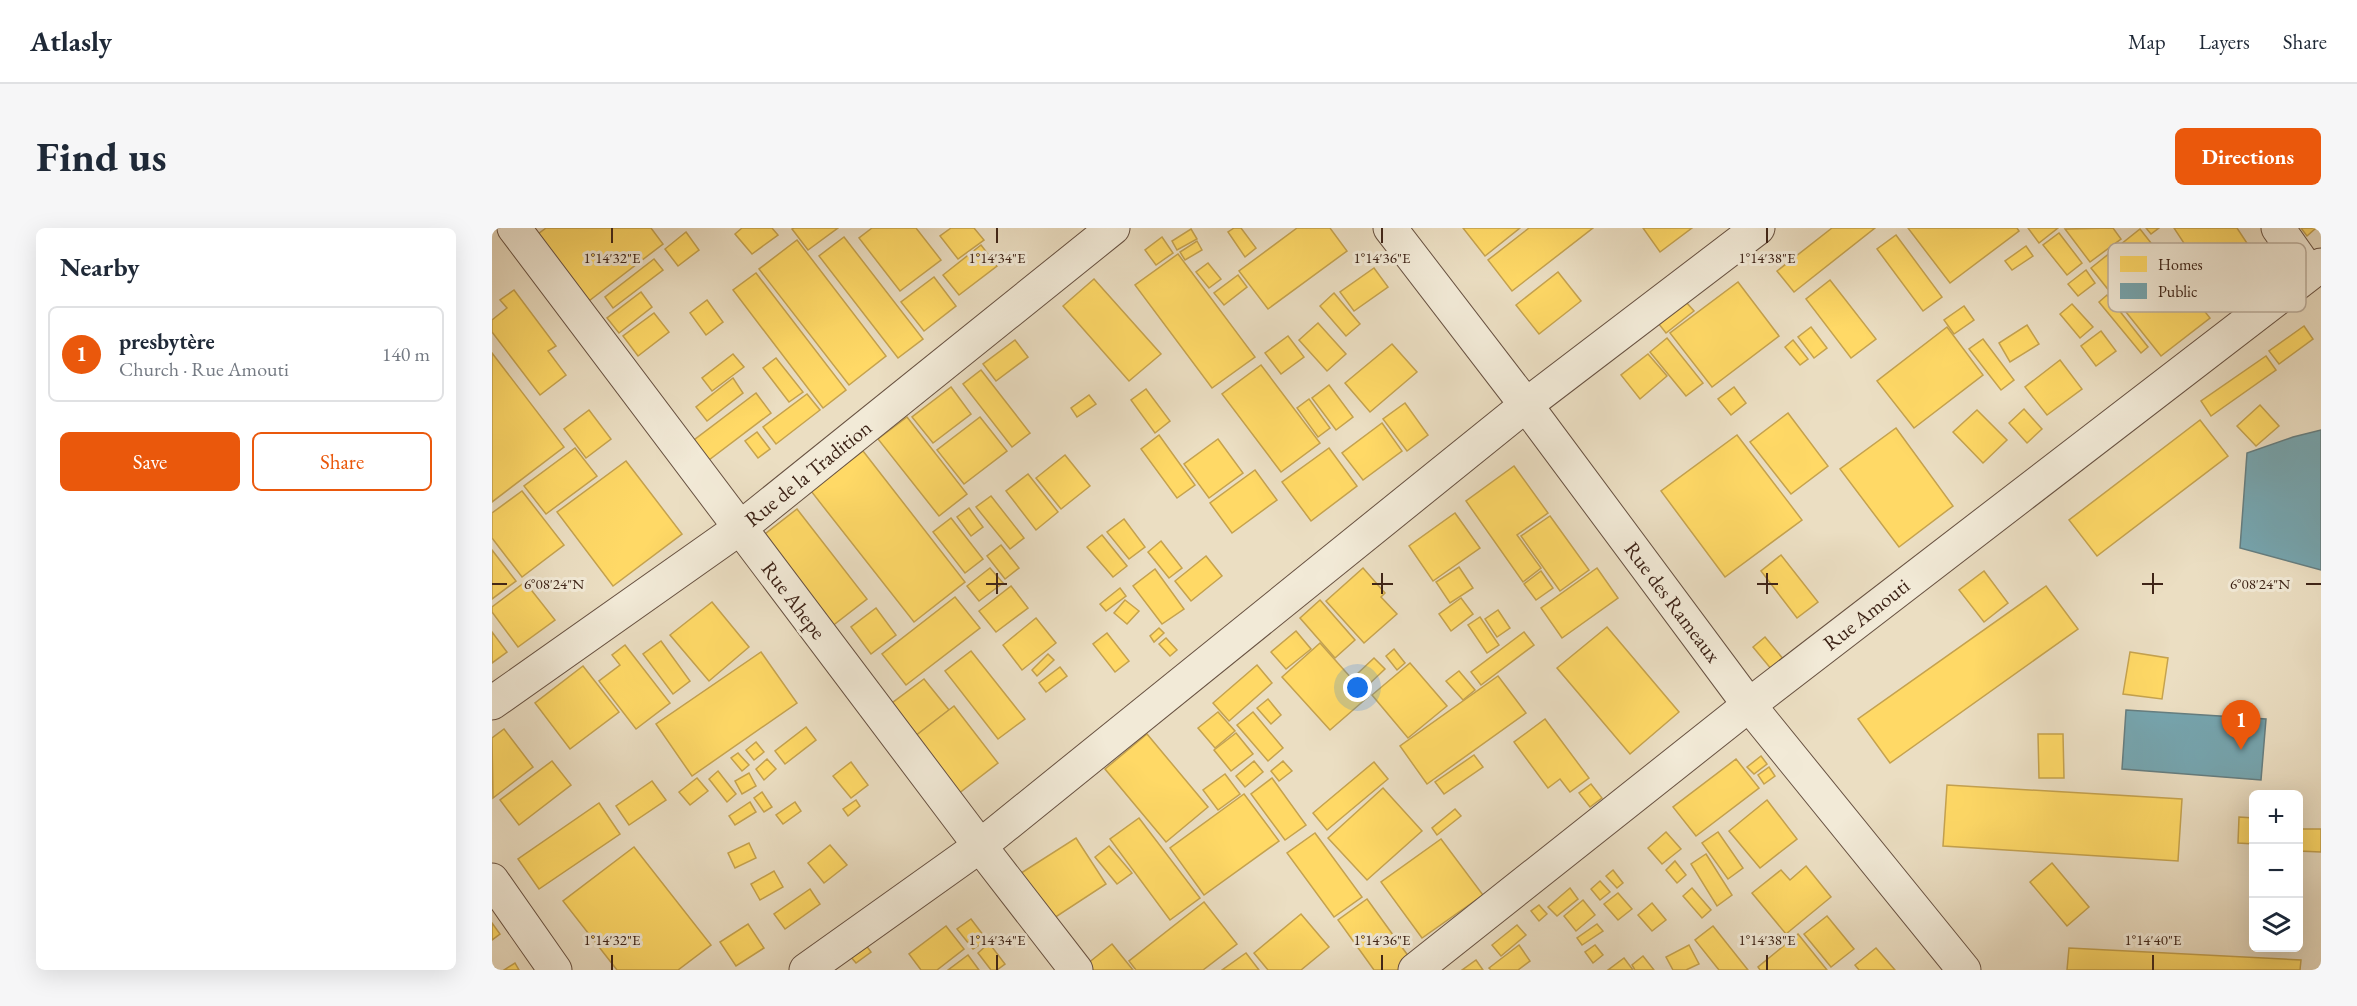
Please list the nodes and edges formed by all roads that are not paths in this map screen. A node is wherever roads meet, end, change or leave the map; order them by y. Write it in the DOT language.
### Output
graph roads {
  1 [pos="504,228"];
  2 [pos="514,228"];
  3 [pos="1113,228"];
  4 [pos="1390,228"];
  5 [pos="1758,228"];
  6 [pos="2278,228"];
  7 [pos="492,237"];
  8 [pos="2292,243"];
  9 [pos="2258,312"];
  10 [pos="1526,405"];
  11 [pos="740,528"];
  12 [pos="492,703"];
  13 [pos="1749,705"];
  14 [pos="980,846"];
  15 [pos="492,880"];
  16 [pos="555,970"];
  17 [pos="806,970"];
  18 [pos="1076,970"];
  19 [pos="1415,970"];
  20 [pos="1964,970"];
  1 -- 7 [label="street"];
  2 -- 11 [label="street, Rue Ahepe"];
  3 -- 11 [label="street, Rue de la Tradition"];
  4 -- 10 [label="street, Rue des Rameaux"];
  5 -- 10 [label="street"];
  6 -- 8 [label="street"];
  9 -- 13 [label="street, Rue Amouti"];
  10 -- 13 [label="street, Rue des Rameaux"];
  10 -- 14 [label="street"];
  11 -- 12 [label="street, Rue de la Tradition"];
  11 -- 14 [label="street, Rue Ahepe"];
  13 -- 19 [label="street, Rue Amouti"];
  13 -- 20 [label="street, Rue des Rameaux"];
  14 -- 17 [label="street"];
  14 -- 18 [label="street, Rue Ahepe"];
  15 -- 16 [label="street"];
}
